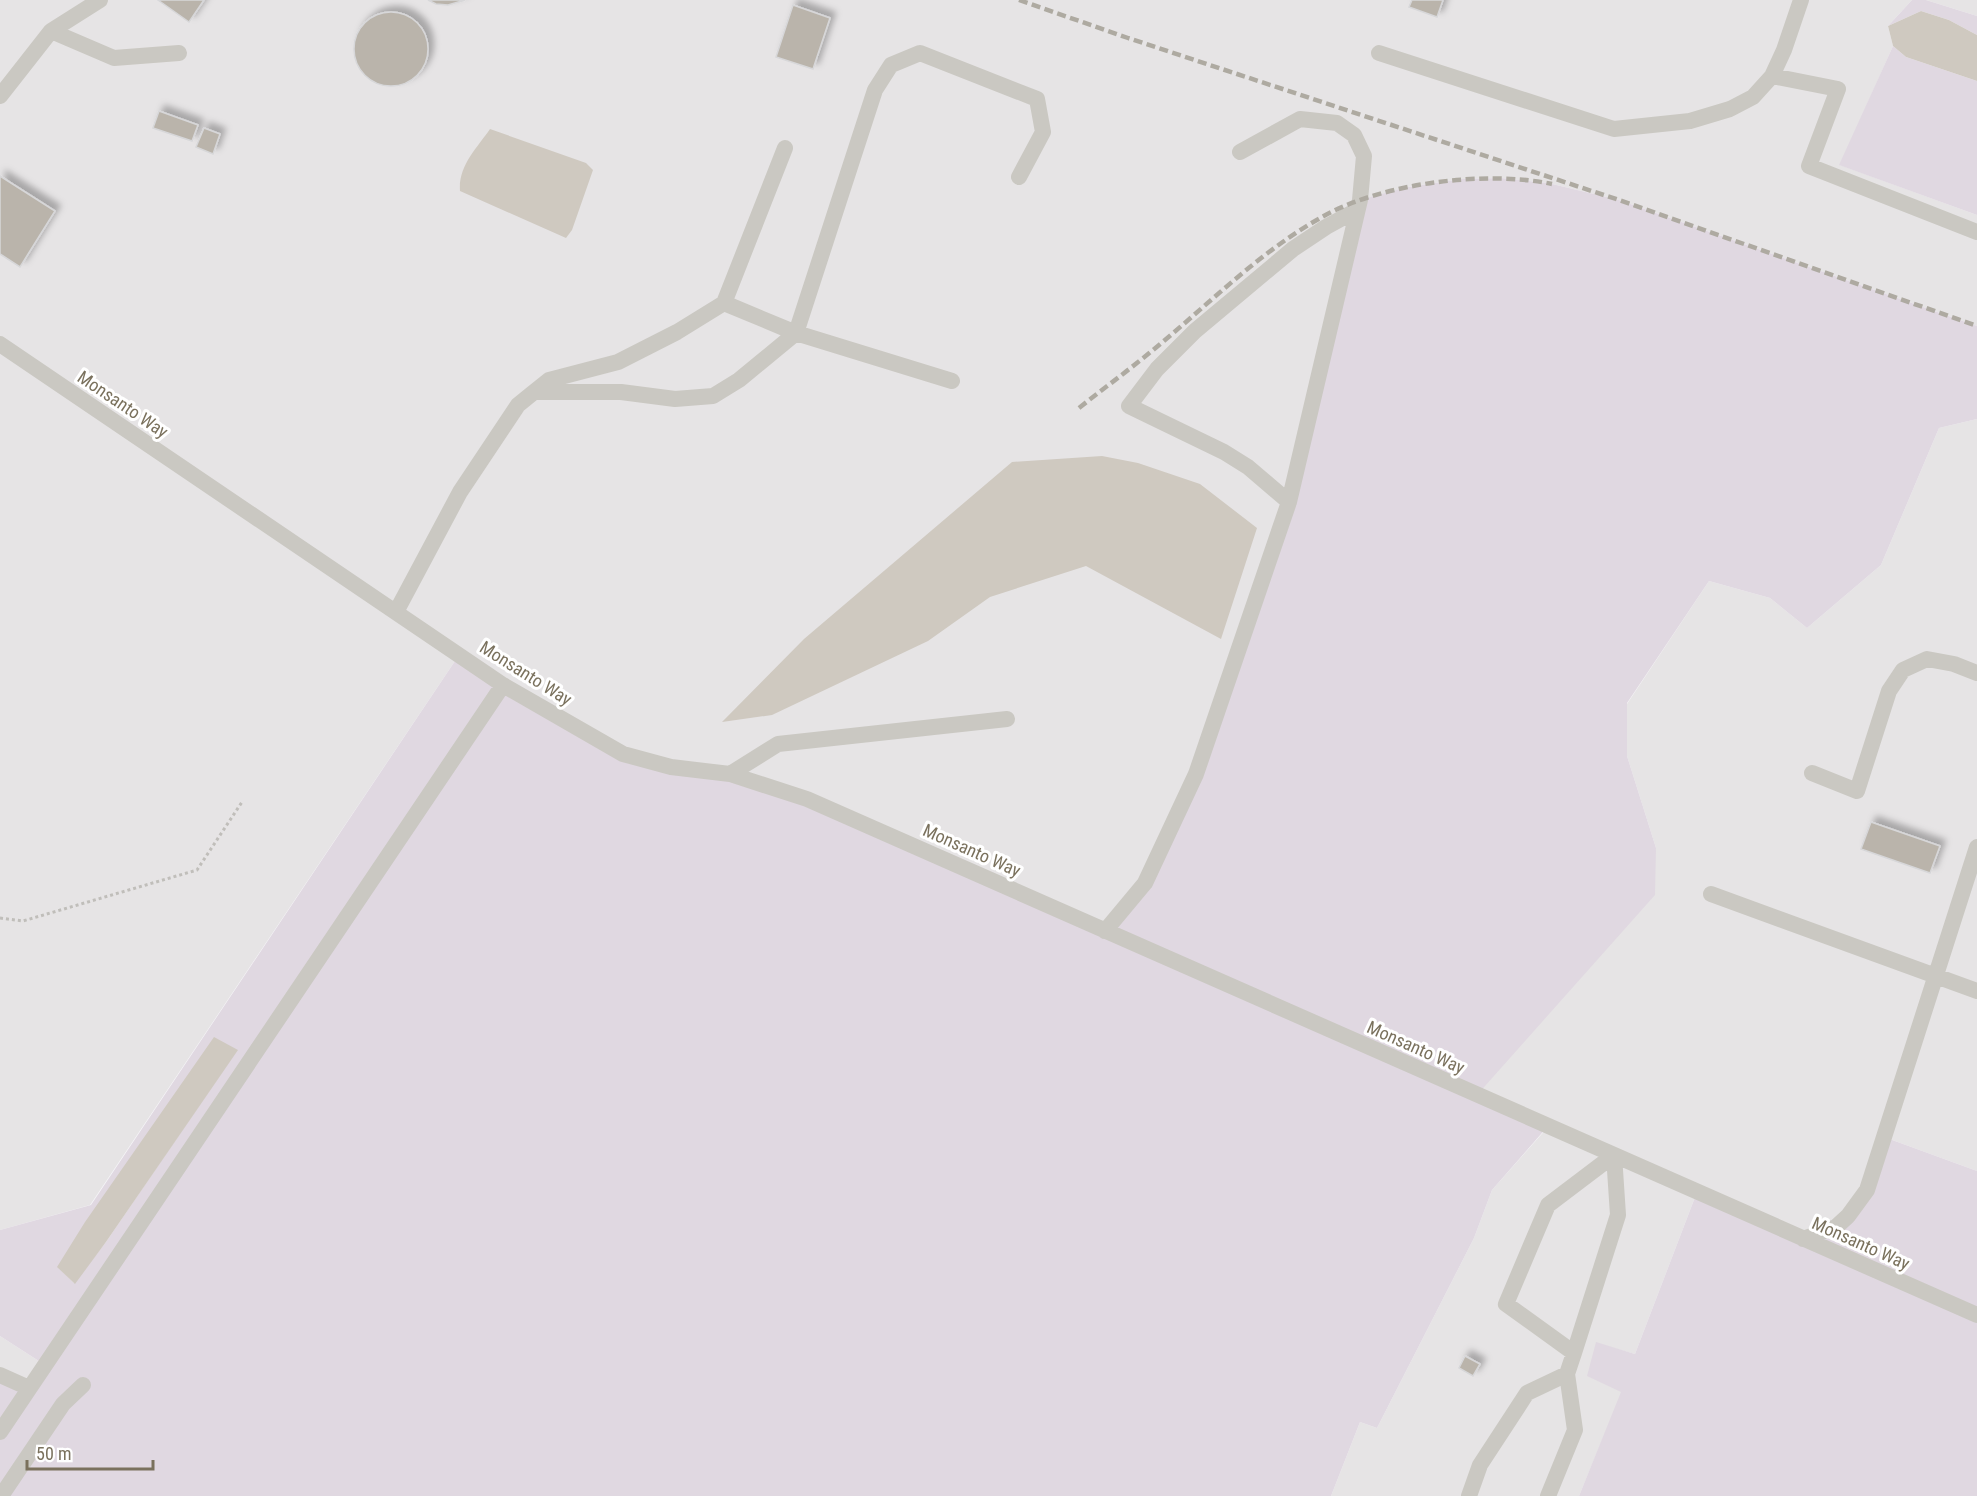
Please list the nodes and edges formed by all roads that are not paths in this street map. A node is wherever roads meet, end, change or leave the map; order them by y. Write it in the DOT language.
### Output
graph roads {
  1 [pos="100,0"];
  2 [pos="1801,0"];
  3 [pos="51,31"];
  4 [pos="1379,52"];
  5 [pos="179,53"];
  6 [pos="1772,76"];
  7 [pos="0,96"];
  8 [pos="785,148"];
  9 [pos="1240,152"];
  10 [pos="1019,177"];
  11 [pos="1358,210"];
  12 [pos="1977,232"];
  13 [pos="724,303"];
  14 [pos="796,333"];
  15 [pos="0,344"];
  16 [pos="952,381"];
  17 [pos="534,392"];
  18 [pos="1289,502"];
  19 [pos="396,612"];
  20 [pos="1977,673"];
  21 [pos="503,685"];
  22 [pos="1006,719"];
  23 [pos="1812,773"];
  24 [pos="730,774"];
  25 [pos="1977,847"];
  26 [pos="1711,894"];
  27 [pos="1105,931"];
  28 [pos="1934,977"];
  29 [pos="1977,991"];
  30 [pos="1614,1155"];
  31 [pos="1803,1239"];
  32 [pos="1977,1315"];
  33 [pos="1574,1353"];
  34 [pos="1567,1374"];
  35 [pos="0,1375"];
  36 [pos="83,1385"];
  37 [pos="29,1388"];
  38 [pos="0,1432"];
  39 [pos="1,1496"];
  40 [pos="1469,1496"];
  41 [pos="1548,1496"];
  1 -- 3 [label="street"];
  2 -- 6 [label="street"];
  3 -- 5 [label="street"];
  3 -- 7 [label="street"];
  4 -- 6 [label="street"];
  6 -- 12 [label="street"];
  8 -- 13 [label="street"];
  9 -- 11 [label="street"];
  10 -- 14 [label="street"];
  11 -- 18 [label="street"];
  11 -- 18 [label="street"];
  13 -- 14 [label="street"];
  13 -- 17 [label="street"];
  14 -- 16 [label="street"];
  14 -- 17 [label="street"];
  15 -- 19 [label="street, Monsanto Way"];
  17 -- 19 [label="street"];
  18 -- 27 [label="street"];
  19 -- 21 [label="street, Monsanto Way"];
  20 -- 23 [label="street"];
  21 -- 24 [label="street, Monsanto Way"];
  21 -- 37 [label="street"];
  22 -- 24 [label="street"];
  24 -- 27 [label="street, Monsanto Way"];
  25 -- 28 [label="street"];
  26 -- 28 [label="street"];
  27 -- 30 [label="street, Monsanto Way"];
  28 -- 29 [label="street"];
  28 -- 31 [label="street"];
  30 -- 31 [label="street, Monsanto Way"];
  30 -- 33 [label="street"];
  30 -- 33 [label="street"];
  31 -- 32 [label="street, Monsanto Way"];
  33 -- 34 [label="street"];
  34 -- 40 [label="street"];
  34 -- 41 [label="street"];
  35 -- 37 [label="street"];
  36 -- 39 [label="street"];
  37 -- 38 [label="street"];
}
